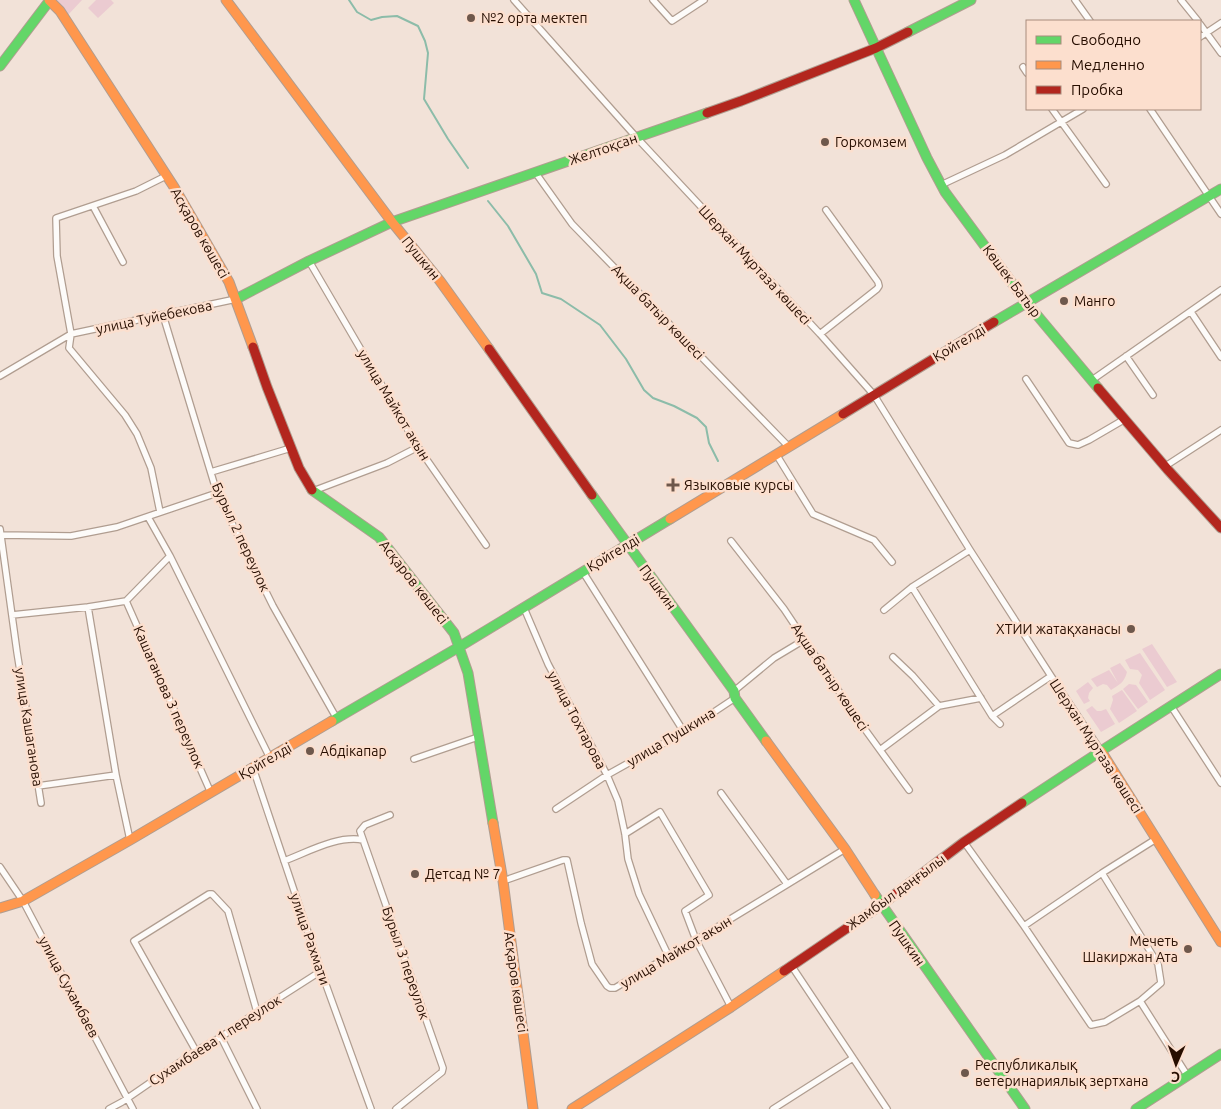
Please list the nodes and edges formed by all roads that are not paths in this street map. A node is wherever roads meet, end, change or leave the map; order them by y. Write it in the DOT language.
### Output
graph roads {
  1 [pos="49,0"];
  2 [pos="226,0"];
  3 [pos="514,0"];
  4 [pos="653,0"];
  5 [pos="704,0"];
  6 [pos="854,0"];
  7 [pos="971,0"];
  8 [pos="1075,0"];
  9 [pos="1181,0"];
  10 [pos="1089,20"];
  11 [pos="1197,20"];
  12 [pos="1221,23"];
  13 [pos="1201,26"];
  14 [pos="1207,33"];
  15 [pos="1201,36"];
  16 [pos="876,48"];
  17 [pos="1221,53"];
  18 [pos="0,66"];
  19 [pos="1023,67"];
  20 [pos="1026,72"];
  21 [pos="1053,110"];
  22 [pos="1081,110"];
  23 [pos="1151,110"];
  24 [pos="1062,122"];
  25 [pos="637,138"];
  26 [pos="536,172"];
  27 [pos="166,176"];
  28 [pos="1106,184"];
  29 [pos="941,185"];
  30 [pos="1221,189"];
  31 [pos="1208,197"];
  32 [pos="93,206"];
  33 [pos="826,210"];
  34 [pos="1221,214"];
  35 [pos="392,222"];
  36 [pos="309,260"];
  37 [pos="123,262"];
  38 [pos="1221,290"];
  39 [pos="236,299"];
  40 [pos="1026,302"];
  41 [pos="1190,312"];
  42 [pos="164,315"];
  43 [pos="71,334"];
  44 [pos="820,334"];
  45 [pos="1126,356"];
  46 [pos="1221,357"];
  47 [pos="0,376"];
  48 [pos="1026,379"];
  49 [pos="1092,380"];
  50 [pos="874,395"];
  51 [pos="1153,395"];
  52 [pos="1125,419"];
  53 [pos="1221,430"];
  54 [pos="788,446"];
  55 [pos="418,447"];
  56 [pos="291,448"];
  57 [pos="776,454"];
  58 [pos="1164,466"];
  59 [pos="211,472"];
  60 [pos="313,491"];
  61 [pos="218,493"];
  62 [pos="160,512"];
  63 [pos="148,517"];
  64 [pos="1221,528"];
  65 [pos="0,530"];
  66 [pos="0,535"];
  67 [pos="731,541"];
  68 [pos="486,544"];
  69 [pos="627,544"];
  70 [pos="970,550"];
  71 [pos="170,556"];
  72 [pos="892,562"];
  73 [pos="583,572"];
  74 [pos="912,587"];
  75 [pos="126,601"];
  76 [pos="88,607"];
  77 [pos="524,608"];
  78 [pos="884,610"];
  79 [pos="12,615"];
  80 [pos="804,640"];
  81 [pos="459,647"];
  82 [pos="892,656"];
  83 [pos="1221,674"];
  84 [pos="1051,676"];
  85 [pos="734,694"];
  86 [pos="981,698"];
  87 [pos="939,706"];
  88 [pos="1171,706"];
  89 [pos="992,716"];
  90 [pos="337,719"];
  91 [pos="1000,724"];
  92 [pos="684,732"];
  93 [pos="478,737"];
  94 [pos="880,750"];
  95 [pos="1101,751"];
  96 [pos="270,758"];
  97 [pos="414,759"];
  98 [pos="253,768"];
  99 [pos="607,775"];
  100 [pos="116,776"];
  101 [pos="1221,783"];
  102 [pos="38,786"];
  103 [pos="909,790"];
  104 [pos="211,792"];
  105 [pos="721,793"];
  106 [pos="41,803"];
  107 [pos="556,809"];
  108 [pos="390,816"];
  109 [pos="625,834"];
  110 [pos="1156,839"];
  111 [pos="130,840"];
  112 [pos="363,840"];
  113 [pos="964,842"];
  114 [pos="845,849"];
  115 [pos="284,861"];
  116 [pos="0,867"];
  117 [pos="1102,873"];
  118 [pos="503,880"];
  119 [pos="787,884"];
  120 [pos="23,901"];
  121 [pos="881,905"];
  122 [pos="0,908"];
  123 [pos="1024,926"];
  124 [pos="696,940"];
  125 [pos="1221,942"];
  126 [pos="668,956"];
  127 [pos="791,965"];
  128 [pos="321,972"];
  129 [pos="1140,1001"];
  130 [pos="731,1007"];
  131 [pos="257,1012"];
  132 [pos="221,1037"];
  133 [pos="196,1051"];
  134 [pos="1221,1054"];
  135 [pos="853,1058"];
  136 [pos="1187,1075"];
  137 [pos="128,1098"];
  138 [pos="109,1109"];
  139 [pos="133,1109"];
  140 [pos="257,1109"];
  141 [pos="371,1109"];
  142 [pos="396,1109"];
  143 [pos="533,1109"];
  144 [pos="572,1109"];
  145 [pos="773,1109"];
  146 [pos="887,1109"];
  147 [pos="1025,1109"];
  148 [pos="1136,1109"];
  1 -- 18 [label="street"];
  1 -- 27 [label="street, Асқаров көшесі"];
  2 -- 35 [label="street, Пушкин"];
  3 -- 25 [label="street, Шерхан Мұртаза көшесі"];
  4 -- 5 [label="street"];
  6 -- 16 [label="street, Көшек Батыр"];
  7 -- 16 [label="street, Желтоқсан"];
  8 -- 10 [label="street"];
  9 -- 11 [label="street"];
  12 -- 14 [label="street"];
  13 -- 14 [label="street"];
  14 -- 15 [label="street"];
  14 -- 17 [label="street"];
  16 -- 25 [label="street, Желтоқсан"];
  16 -- 29 [label="street, Көшек Батыр"];
  19 -- 20 [label="street"];
  21 -- 24 [label="street"];
  22 -- 24 [label="street"];
  23 -- 31 [label="street"];
  24 -- 28 [label="street"];
  24 -- 29 [label="street"];
  25 -- 26 [label="street, Желтоқсан"];
  25 -- 44 [label="street, Шерхан Мұртаза көшесі"];
  26 -- 35 [label="street, Желтоқсан"];
  26 -- 54 [label="street, Ақша батыр көшесі"];
  27 -- 32 [label="street"];
  27 -- 39 [label="street, Асқаров көшесі"];
  29 -- 40 [label="street, Көшек Батыр"];
  30 -- 31 [label="street, Қойгелді"];
  31 -- 34 [label="street"];
  31 -- 40 [label="street, Қойгелді"];
  32 -- 37 [label="street"];
  32 -- 43 [label="street"];
  33 -- 44 [label="street"];
  35 -- 36 [label="street, Желтоқсан"];
  35 -- 69 [label="street, Пушкин"];
  36 -- 39 [label="street, Желтоқсан"];
  36 -- 55 [label="street, улица Майкот акын"];
  38 -- 41 [label="street"];
  39 -- 42 [label="street, улица Туйебекова"];
  39 -- 56 [label="street, Асқаров көшесі"];
  40 -- 49 [label="street, Көшек Батыр"];
  40 -- 50 [label="street, Қойгелді"];
  41 -- 45 [label="street"];
  41 -- 46 [label="street"];
  42 -- 43 [label="street, улица Туйебекова"];
  42 -- 59 [label="street, Бурыл 2 переулок"];
  43 -- 47 [label="street, улица Туйебекова"];
  43 -- 62 [label="street"];
  44 -- 50 [label="street, Шерхан Мұртаза көшесі"];
  45 -- 49 [label="street"];
  45 -- 51 [label="street"];
  48 -- 52 [label="street"];
  49 -- 52 [label="street, Көшек Батыр"];
  50 -- 54 [label="street, Қойгелді"];
  50 -- 70 [label="street, Шерхан Мұртаза көшесі"];
  52 -- 58 [label="street, Көшек Батыр"];
  53 -- 58 [label="street"];
  54 -- 57 [label="street, Қойгелді"];
  55 -- 60 [label="street"];
  55 -- 68 [label="street, улица Майкот акын"];
  56 -- 59 [label="street"];
  56 -- 60 [label="street, Асқаров көшесі"];
  57 -- 69 [label="street, Қойгелді"];
  57 -- 72 [label="street"];
  58 -- 64 [label="street, Көшек Батыр"];
  59 -- 61 [label="street, Бурыл 2 переулок"];
  60 -- 81 [label="street, Асқаров көшесі"];
  61 -- 62 [label="street"];
  61 -- 90 [label="street, Бурыл 2 переулок"];
  62 -- 63 [label="street"];
  63 -- 66 [label="street"];
  63 -- 71 [label="street"];
  65 -- 66 [label="street, улица Кашаганова"];
  66 -- 79 [label="street, улица Кашаганова"];
  67 -- 80 [label="street, Ақша батыр көшесі"];
  69 -- 73 [label="street, Қойгелді"];
  69 -- 85 [label="street, Пушкин"];
  70 -- 74 [label="street"];
  70 -- 84 [label="street, Шерхан Мұртаза көшесі"];
  71 -- 75 [label="street"];
  71 -- 96 [label="street"];
  73 -- 77 [label="street, Қойгелді"];
  73 -- 92 [label="street"];
  74 -- 78 [label="street"];
  74 -- 86 [label="street"];
  75 -- 76 [label="street"];
  75 -- 104 [label="street, Кашаганова 3 переулок"];
  76 -- 79 [label="street"];
  76 -- 100 [label="street"];
  77 -- 81 [label="street, Қойгелді"];
  77 -- 99 [label="street, улица Тохтарова"];
  79 -- 102 [label="street, улица Кашаганова"];
  80 -- 85 [label="street, улица Пушкина"];
  80 -- 94 [label="street, Ақша батыр көшесі"];
  81 -- 90 [label="street, Қойгелді"];
  81 -- 93 [label="street, Асқаров көшесі"];
  82 -- 87 [label="street"];
  83 -- 88 [label="street, Жамбыл даңғылы"];
  84 -- 89 [label="street"];
  84 -- 95 [label="street, Шерхан Мұртаза көшесі"];
  85 -- 92 [label="street, улица Пушкина"];
  85 -- 114 [label="street, Пушкин"];
  86 -- 87 [label="street"];
  86 -- 89 [label="street"];
  87 -- 94 [label="street"];
  88 -- 95 [label="street, Жамбыл даңғылы"];
  88 -- 101 [label="street"];
  89 -- 91 [label="street"];
  90 -- 96 [label="street, Қойгелді"];
  92 -- 99 [label="street, улица Пушкина"];
  93 -- 97 [label="street"];
  93 -- 118 [label="street, Асқаров көшесі"];
  94 -- 103 [label="street, Ақша батыр көшесі"];
  95 -- 110 [label="street, Шерхан Мұртаза көшесі"];
  95 -- 113 [label="street, Жамбыл даңғылы"];
  96 -- 98 [label="street, Қойгелді"];
  98 -- 104 [label="street, Қойгелді"];
  98 -- 115 [label="street, улица Рахмати"];
  99 -- 107 [label="street, улица Пушкина"];
  99 -- 109 [label="street, улица Тохтарова"];
  100 -- 102 [label="street"];
  100 -- 111 [label="street"];
  102 -- 106 [label="street, улица Кашаганова"];
  104 -- 111 [label="street, Қойгелді"];
  105 -- 119 [label="street"];
  108 -- 112 [label="street"];
  109 -- 124 [label="street"];
  109 -- 126 [label="street, улица Тохтарова"];
  110 -- 117 [label="street"];
  110 -- 125 [label="street, Шерхан Мұртаза көшесі"];
  111 -- 120 [label="street, Қойгелді"];
  112 -- 115 [label="street"];
  112 -- 142 [label="street, Бурыл 3 переулок"];
  113 -- 121 [label="street, Жамбыл даңғылы"];
  113 -- 123 [label="street"];
  114 -- 119 [label="street, улица Майкот акын"];
  114 -- 121 [label="street, Пушкин"];
  115 -- 128 [label="street, улица Рахмати"];
  116 -- 120 [label="street, улица Сухамбаев"];
  117 -- 123 [label="street"];
  117 -- 129 [label="street"];
  118 -- 126 [label="street, улица Майкот акын"];
  118 -- 143 [label="street, Асқаров көшесі"];
  119 -- 124 [label="street, улица Майкот акын"];
  120 -- 122 [label="street, Қойгелді"];
  120 -- 137 [label="street, улица Сухамбаев"];
  121 -- 127 [label="street, Жамбыл даңғылы"];
  121 -- 147 [label="street, Пушкин"];
  123 -- 129 [label="street"];
  124 -- 126 [label="street, улица Майкот акын"];
  124 -- 130 [label="street"];
  127 -- 130 [label="street, Жамбыл даңғылы"];
  127 -- 135 [label="street"];
  128 -- 131 [label="street, Сухамбаева 1 переулок"];
  128 -- 141 [label="street, улица Рахмати"];
  129 -- 136 [label="street"];
  130 -- 144 [label="street, Жамбыл даңғылы"];
  131 -- 132 [label="street, Сухамбаева 1 переулок"];
  131 -- 133 [label="street"];
  132 -- 133 [label="street, Сухамбаева 1 переулок"];
  132 -- 140 [label="street"];
  133 -- 137 [label="street, Сухамбаева 1 переулок"];
  134 -- 136 [label="street"];
  135 -- 145 [label="street"];
  135 -- 146 [label="street"];
  136 -- 148 [label="street"];
  137 -- 138 [label="street, Сухамбаева 1 переулок"];
  137 -- 139 [label="street, улица Сухамбаев"];
}
